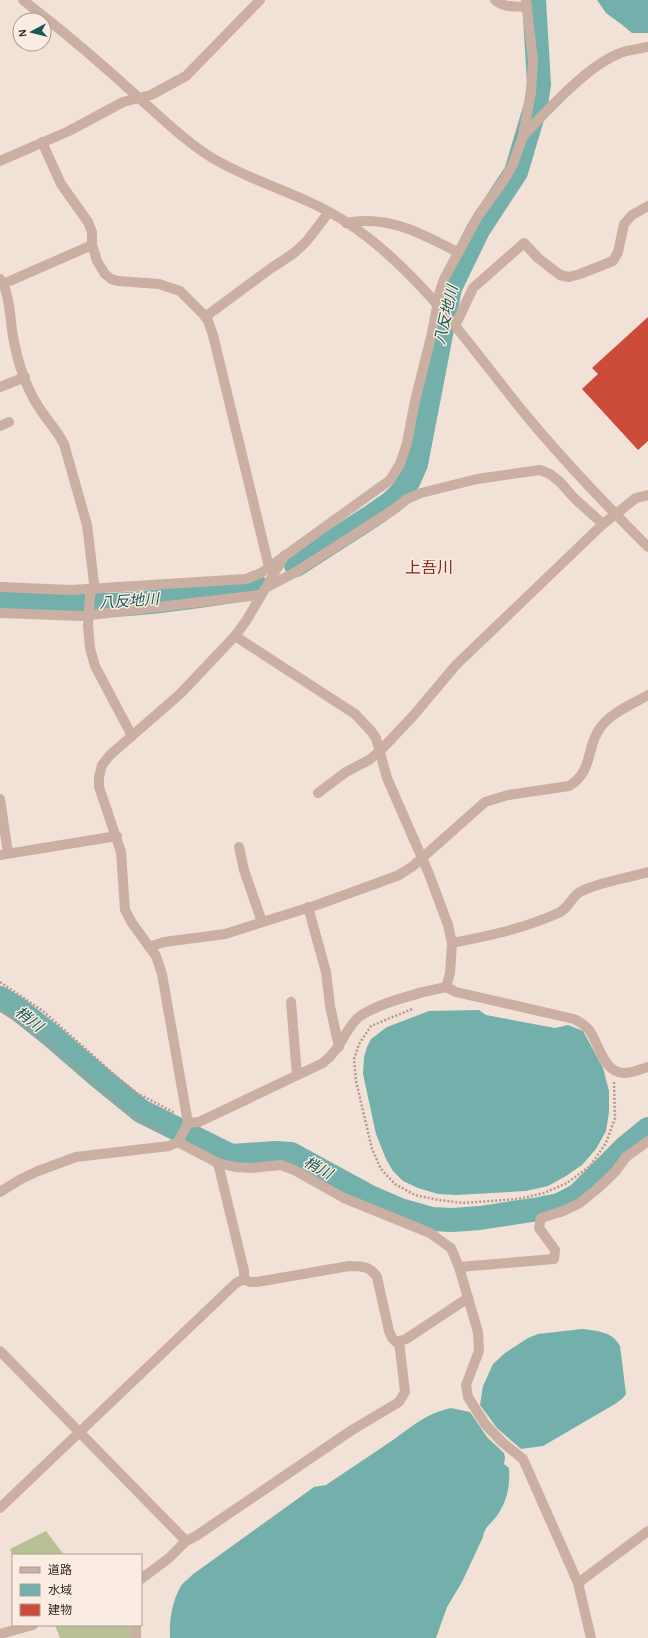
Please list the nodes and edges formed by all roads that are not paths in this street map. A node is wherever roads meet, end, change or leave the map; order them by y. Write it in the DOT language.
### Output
graph roads {
  1 [pos="23,0"];
  2 [pos="260,0"];
  3 [pos="495,0"];
  4 [pos="527,3"];
  5 [pos="648,47"];
  6 [pos="140,98"];
  7 [pos="523,136"];
  8 [pos="42,142"];
  9 [pos="0,161"];
  10 [pos="648,206"];
  11 [pos="329,212"];
  12 [pos="346,223"];
  13 [pos="92,245"];
  14 [pos="457,252"];
  15 [pos="2,282"];
  16 [pos="438,304"];
  17 [pos="206,317"];
  18 [pos="455,326"];
  19 [pos="25,377"];
  20 [pos="0,387"];
  21 [pos="648,495"];
  22 [pos="615,514"];
  23 [pos="603,524"];
  24 [pos="648,547"];
  25 [pos="285,555"];
  26 [pos="269,567"];
  27 [pos="0,587"];
  28 [pos="92,589"];
  29 [pos="263,591"];
  30 [pos="0,613"];
  31 [pos="90,615"];
  32 [pos="234,636"];
  33 [pos="648,695"];
  34 [pos="132,736"];
  35 [pos="380,751"];
  36 [pos="318,794"];
  37 [pos="0,799"];
  38 [pos="117,836"];
  39 [pos="239,847"];
  40 [pos="4,854"];
  41 [pos="423,858"];
  42 [pos="648,872"];
  43 [pos="308,907"];
  44 [pos="262,922"];
  45 [pos="452,943"];
  46 [pos="149,947"];
  47 [pos="446,987"];
  48 [pos="291,1002"];
  49 [pos="339,1047"];
  50 [pos="648,1066"];
  51 [pos="297,1075"];
  52 [pos="188,1123"];
  53 [pos="179,1140"];
  54 [pos="648,1141"];
  55 [pos="218,1163"];
  56 [pos="0,1192"];
  57 [pos="459,1267"];
  58 [pos="244,1279"];
  59 [pos="468,1298"];
  60 [pos="398,1341"];
  61 [pos="0,1351"];
  62 [pos="80,1432"];
  63 [pos="0,1508"];
  64 [pos="648,1531"];
  65 [pos="186,1541"];
  66 [pos="142,1578"];
  67 [pos="578,1583"];
  68 [pos="29,1626"];
  69 [pos="136,1626"];
  70 [pos="0,1634"];
  71 [pos="136,1638"];
  72 [pos="591,1638"];
  1 -- 6 [label="street"];
  2 -- 6 [label="street"];
  3 -- 4 [label="street"];
  4 -- 7 [label="street"];
  5 -- 7 [label="street"];
  6 -- 8 [label="street"];
  6 -- 11 [label="street"];
  7 -- 14 [label="street"];
  8 -- 9 [label="street"];
  8 -- 13 [label="street"];
  10 -- 18 [label="street"];
  11 -- 12 [label="street"];
  11 -- 17 [label="street"];
  12 -- 14 [label="street"];
  12 -- 16 [label="street"];
  13 -- 15 [label="street"];
  13 -- 17 [label="street"];
  14 -- 16 [label="street"];
  15 -- 19 [label="street"];
  16 -- 18 [label="street"];
  16 -- 25 [label="street"];
  17 -- 26 [label="street"];
  18 -- 22 [label="street"];
  19 -- 20 [label="street"];
  19 -- 28 [label="street"];
  21 -- 22 [label="street"];
  22 -- 23 [label="street"];
  22 -- 24 [label="street"];
  23 -- 29 [label="street"];
  23 -- 35 [label="street"];
  25 -- 26 [label="street"];
  25 -- 29 [label="street"];
  26 -- 28 [label="street"];
  27 -- 28 [label="street"];
  28 -- 31 [label="street"];
  29 -- 31 [label="street"];
  29 -- 32 [label="street"];
  30 -- 31 [label="street"];
  31 -- 34 [label="street"];
  32 -- 34 [label="street"];
  32 -- 35 [label="street"];
  33 -- 41 [label="street"];
  34 -- 38 [label="street"];
  35 -- 36 [label="street"];
  35 -- 41 [label="street"];
  37 -- 40 [label="street"];
  38 -- 40 [label="street"];
  38 -- 46 [label="street"];
  39 -- 44 [label="street"];
  41 -- 43 [label="street"];
  41 -- 45 [label="street"];
  42 -- 45 [label="street"];
  43 -- 44 [label="street"];
  43 -- 49 [label="street"];
  44 -- 46 [label="street"];
  45 -- 47 [label="street"];
  46 -- 52 [label="street"];
  47 -- 49 [label="street"];
  47 -- 50 [label="street"];
  48 -- 51 [label="street"];
  49 -- 51 [label="street"];
  51 -- 52 [label="street"];
  52 -- 53 [label="street"];
  53 -- 55 [label="street"];
  53 -- 56 [label="street"];
  54 -- 57 [label="street"];
  55 -- 57 [label="street"];
  55 -- 58 [label="street"];
  57 -- 59 [label="street"];
  58 -- 60 [label="street"];
  58 -- 62 [label="street"];
  59 -- 60 [label="street"];
  59 -- 67 [label="street"];
  60 -- 65 [label="street"];
  61 -- 62 [label="street"];
  62 -- 63 [label="street"];
  62 -- 65 [label="street"];
  64 -- 67 [label="street"];
  65 -- 66 [label="street"];
  67 -- 72 [label="street"];
  68 -- 70 [label="street"];
  69 -- 71 [label="street"];
}
